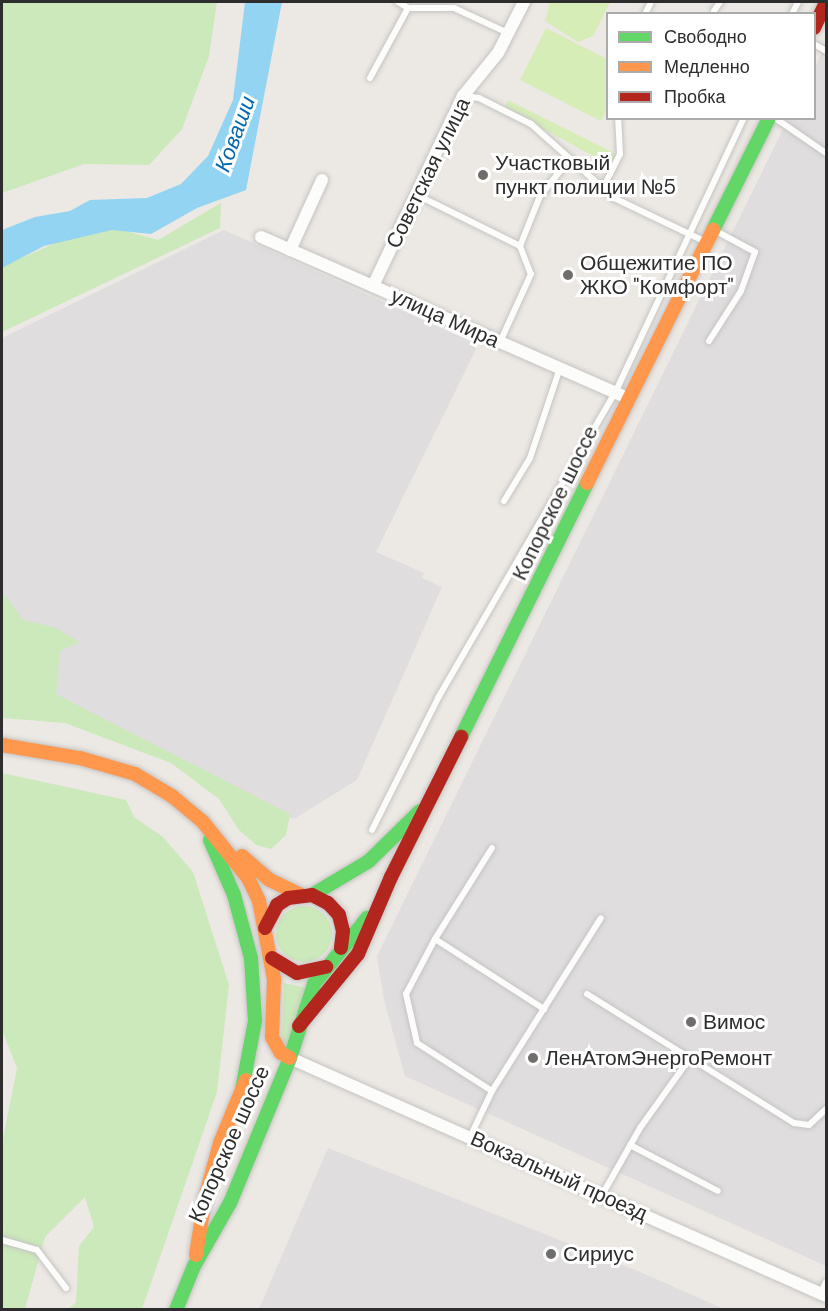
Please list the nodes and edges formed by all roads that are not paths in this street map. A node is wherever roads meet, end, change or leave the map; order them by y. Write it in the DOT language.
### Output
graph roads {
  1 [pos="398,2"];
  2 [pos="524,2"];
  3 [pos="720,2"];
  4 [pos="826,2"];
  5 [pos="408,8"];
  6 [pos="714,11"];
  7 [pos="816,24"];
  8 [pos="508,33"];
  9 [pos="370,78"];
  10 [pos="463,96"];
  11 [pos="618,120"];
  12 [pos="743,120"];
  13 [pos="768,120"];
  14 [pos="778,120"];
  15 [pos="826,153"];
  16 [pos="569,159"];
  17 [pos="322,180"];
  18 [pos="602,190"];
  19 [pos="417,195"];
  20 [pos="712,229"];
  21 [pos="690,236"];
  22 [pos="261,237"];
  23 [pos="706,242"];
  24 [pos="520,246"];
  25 [pos="290,250"];
  26 [pos="373,286"];
  27 [pos="709,341"];
  28 [pos="500,342"];
  29 [pos="560,368"];
  30 [pos="615,393"];
  31 [pos="630,399"];
  32 [pos="504,501"];
  33 [pos="2,745"];
  34 [pos="432,799"];
  35 [pos="202,822"];
  36 [pos="372,830"];
  37 [pos="492,848"];
  38 [pos="307,895"];
  39 [pos="378,905"];
  40 [pos="601,918"];
  41 [pos="265,928"];
  42 [pos="435,939"];
  43 [pos="341,948"];
  44 [pos="272,958"];
  45 [pos="326,967"];
  46 [pos="587,994"];
  47 [pos="544,1009"];
  48 [pos="271,1015"];
  49 [pos="299,1026"];
  50 [pos="290,1058"];
  51 [pos="690,1058"];
  52 [pos="242,1090"];
  53 [pos="492,1091"];
  54 [pos="826,1109"];
  55 [pos="470,1137"];
  56 [pos="630,1145"];
  57 [pos="718,1191"];
  58 [pos="602,1195"];
  59 [pos="2,1240"];
  60 [pos="194,1266"];
  61 [pos="66,1288"];
  62 [pos="825,1290"];
  63 [pos="176,1310"];
  1 -- 5 [label="lane"];
  2 -- 8 [label="street, Советская улица"];
  3 -- 6 [label="lane"];
  4 -- 7 [label="main road"];
  5 -- 8 [label="lane"];
  5 -- 9 [label="lane"];
  8 -- 10 [label="street, Советская улица"];
  10 -- 16 [label="lane"];
  10 -- 19 [label="street, Советская улица"];
  11 -- 18 [label="lane"];
  12 -- 21 [label="lane"];
  13 -- 20 [label="main road, Копорское шоссе"];
  14 -- 15 [label="lane"];
  16 -- 18 [label="lane"];
  16 -- 24 [label="lane"];
  17 -- 25 [label="street"];
  18 -- 21 [label="lane"];
  19 -- 24 [label="lane"];
  19 -- 26 [label="street, Советская улица"];
  20 -- 23 [label="main road, Копорское шоссе"];
  20 -- 27 [label="lane"];
  21 -- 23 [label="lane"];
  21 -- 30 [label="lane"];
  22 -- 25 [label="street, улица Мира"];
  23 -- 31 [label="main road, Копорское шоссе"];
  24 -- 28 [label="lane"];
  25 -- 26 [label="street, улица Мира"];
  26 -- 28 [label="street, улица Мира"];
  28 -- 29 [label="street, улица Мира"];
  29 -- 30 [label="street, улица Мира"];
  29 -- 32 [label="lane"];
  30 -- 31 [label="street, улица Мира"];
  30 -- 36 [label="lane"];
  31 -- 34 [label="main road, Копорское шоссе"];
  33 -- 35 [label="main road"];
  34 -- 38 [label="main road"];
  34 -- 39 [label="main road, Копорское шоссе"];
  35 -- 38 [label="main road"];
  35 -- 41 [label="main road"];
  35 -- 52 [label="main road"];
  37 -- 42 [label="lane"];
  38 -- 41 [label="main road"];
  38 -- 43 [label="main road"];
  39 -- 43 [label="main road"];
  39 -- 49 [label="main road"];
  40 -- 47 [label="lane"];
  41 -- 44 [label="main road"];
  42 -- 47 [label="lane"];
  42 -- 53 [label="lane"];
  43 -- 45 [label="main road"];
  44 -- 45 [label="main road"];
  44 -- 48 [label="main road"];
  45 -- 49 [label="main road, Копорское шоссе"];
  46 -- 51 [label="lane"];
  47 -- 53 [label="lane"];
  48 -- 50 [label="main road"];
  48 -- 52 [label="main road"];
  49 -- 50 [label="main road, Копорское шоссе"];
  50 -- 55 [label="street, Вокзальный проезд"];
  50 -- 60 [label="main road, Копорское шоссе"];
  51 -- 54 [label="lane"];
  51 -- 56 [label="lane"];
  52 -- 60 [label="main road"];
  53 -- 55 [label="lane"];
  55 -- 58 [label="street, Вокзальный проезд"];
  56 -- 57 [label="lane"];
  56 -- 58 [label="lane"];
  58 -- 62 [label="street, Вокзальный проезд"];
  59 -- 61 [label="lane"];
  60 -- 63 [label="main road, Копорское шоссе"];
}
